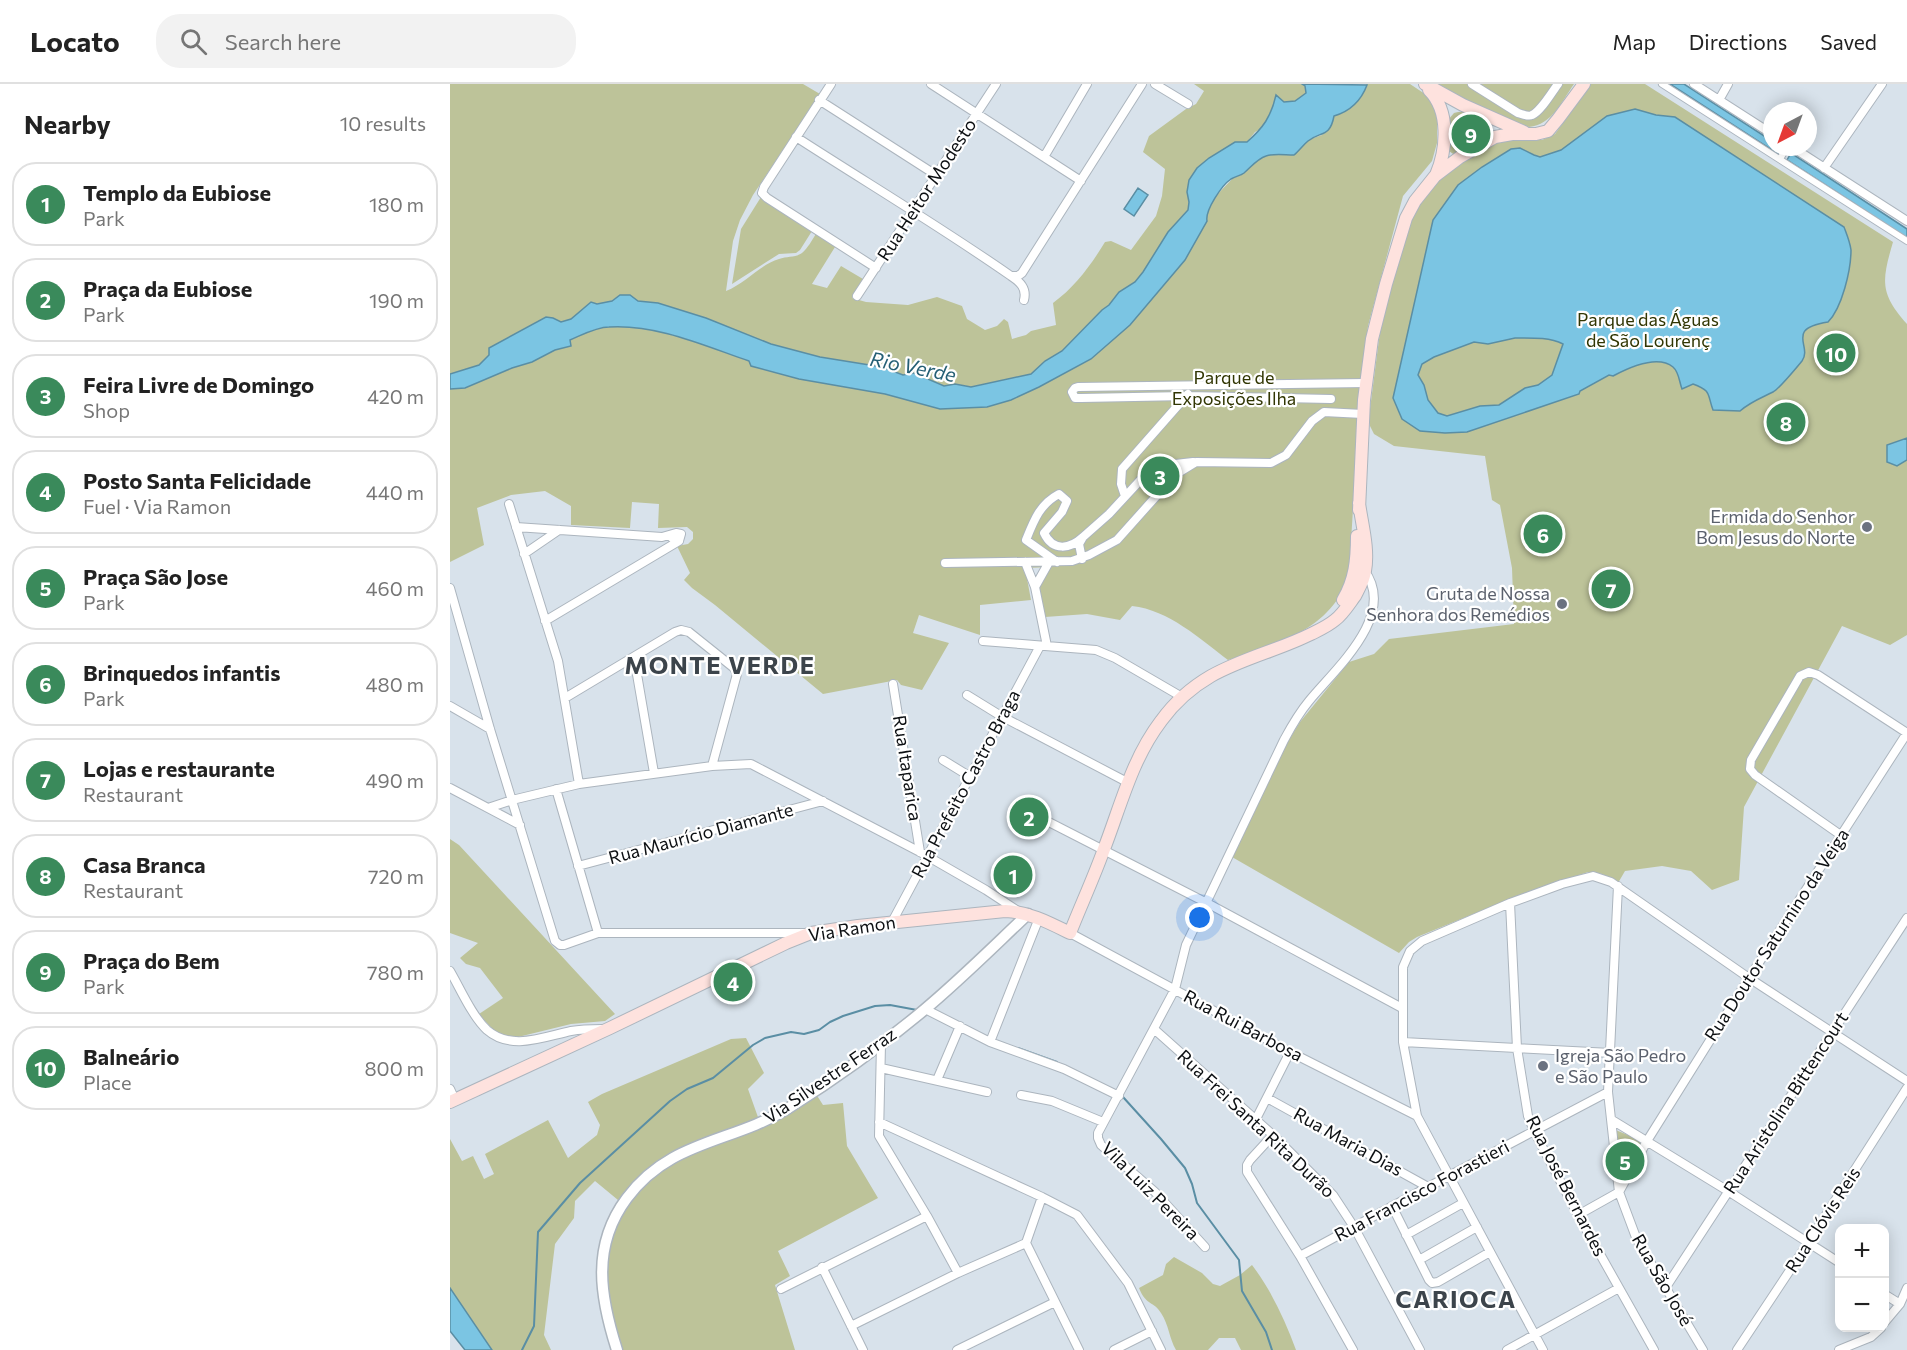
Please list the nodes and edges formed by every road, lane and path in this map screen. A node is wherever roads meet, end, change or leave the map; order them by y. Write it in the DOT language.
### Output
graph roads {
  1 [pos="831,84"];
  2 [pos="931,84"];
  3 [pos="996,84"];
  4 [pos="1087,84"];
  5 [pos="1142,84"];
  6 [pos="1155,84"];
  7 [pos="1424,84"];
  8 [pos="1472,84"];
  9 [pos="1558,84"];
  10 [pos="1662,84"];
  11 [pos="1694,84"];
  12 [pos="1728,84"];
  13 [pos="1882,84"];
  14 [pos="1578,86"];
  15 [pos="819,100"];
  16 [pos="1719,100"];
  17 [pos="1188,105"];
  18 [pos="1463,105"];
  19 [pos="977,113"];
  20 [pos="1443,118"];
  21 [pos="1493,119"];
  22 [pos="1763,128"];
  23 [pos="1528,134"];
  24 [pos="796,137"];
  25 [pos="1495,137"];
  26 [pos="1444,147"];
  27 [pos="1782,156"];
  28 [pos="1806,156"];
  29 [pos="1044,157"];
  30 [pos="1460,157"];
  31 [pos="1780,159"];
  32 [pos="1824,168"];
  33 [pos="936,175"];
  34 [pos="1435,176"];
  35 [pos="1081,181"];
  36 [pos="912,212"];
  37 [pos="1907,221"];
  38 [pos="1907,242"];
  39 [pos="876,268"];
  40 [pos="1011,276"];
  41 [pos="858,296"];
  42 [pos="1024,300"];
  43 [pos="1366,383"];
  44 [pos="1194,386"];
  45 [pos="1187,396"];
  46 [pos="1331,399"];
  47 [pos="1363,414"];
  48 [pos="1196,462"];
  49 [pos="1125,496"];
  50 [pos="1359,503"];
  51 [pos="508,504"];
  52 [pos="516,527"];
  53 [pos="559,529"];
  54 [pos="1083,537"];
  55 [pos="525,554"];
  56 [pos="1082,559"];
  57 [pos="1357,560"];
  58 [pos="1025,562"];
  59 [pos="1053,562"];
  60 [pos="945,563"];
  61 [pos="1365,571"];
  62 [pos="1035,587"];
  63 [pos="450,588"];
  64 [pos="452,602"];
  65 [pos="545,621"];
  66 [pos="1309,635"];
  67 [pos="983,641"];
  68 [pos="1044,646"];
  69 [pos="634,657"];
  70 [pos="893,684"];
  71 [pos="967,695"];
  72 [pos="1182,697"];
  73 [pos="565,698"];
  74 [pos="450,706"];
  75 [pos="1001,716"];
  76 [pos="490,729"];
  77 [pos="1907,733"];
  78 [pos="943,760"];
  79 [pos="712,766"];
  80 [pos="654,773"];
  81 [pos="969,776"];
  82 [pos="1127,782"];
  83 [pos="579,784"];
  84 [pos="450,788"];
  85 [pos="556,789"];
  86 [pos="512,800"];
  87 [pos="823,801"];
  88 [pos="488,808"];
  89 [pos="1041,818"];
  90 [pos="520,825"];
  91 [pos="1842,836"];
  92 [pos="1104,849"];
  93 [pos="924,855"];
  94 [pos="578,866"];
  95 [pos="1618,886"];
  96 [pos="1207,903"];
  97 [pos="1510,903"];
  98 [pos="1029,915"];
  99 [pos="1907,918"];
  100 [pos="892,922"];
  101 [pos="598,933"];
  102 [pos="811,933"];
  103 [pos="1070,933"];
  104 [pos="450,971"];
  105 [pos="1749,978"];
  106 [pos="1175,990"];
  107 [pos="1402,1008"];
  108 [pos="925,1009"];
  109 [pos="960,1026"];
  110 [pos="610,1028"];
  111 [pos="1154,1029"];
  112 [pos="1832,1033"];
  113 [pos="990,1042"];
  114 [pos="1403,1042"];
  115 [pos="881,1044"];
  116 [pos="1517,1048"];
  117 [pos="1290,1052"];
  118 [pos="1611,1053"];
  119 [pos="881,1068"];
  120 [pos="937,1080"];
  121 [pos="1907,1081"];
  122 [pos="1907,1088"];
  123 [pos="987,1092"];
  124 [pos="1608,1092"];
  125 [pos="1021,1095"];
  126 [pos="1119,1096"];
  127 [pos="452,1097"];
  128 [pos="1268,1098"];
  129 [pos="1417,1116"];
  130 [pos="1256,1119"];
  131 [pos="1611,1120"];
  132 [pos="879,1122"];
  133 [pos="1103,1122"];
  134 [pos="1534,1131"];
  135 [pos="1273,1135"];
  136 [pos="1647,1141"];
  137 [pos="1615,1163"];
  138 [pos="1633,1166"];
  139 [pos="1448,1176"];
  140 [pos="1428,1186"];
  141 [pos="1728,1191"];
  142 [pos="1619,1192"];
  143 [pos="1042,1197"];
  144 [pos="1463,1203"];
  145 [pos="1392,1206"];
  146 [pos="1578,1215"];
  147 [pos="927,1216"];
  148 [pos="1354,1227"];
  149 [pos="1477,1227"];
  150 [pos="1406,1234"];
  151 [pos="1026,1243"];
  152 [pos="1808,1243"];
  153 [pos="1205,1247"];
  154 [pos="1490,1252"];
  155 [pos="1300,1256"];
  156 [pos="1419,1260"];
  157 [pos="1835,1260"];
  158 [pos="822,1267"];
  159 [pos="958,1273"];
  160 [pos="1666,1287"];
  161 [pos="1619,1288"];
  162 [pos="1907,1288"];
  163 [pos="781,1289"];
  164 [pos="1889,1297"];
  165 [pos="1055,1302"];
  166 [pos="1900,1304"];
  167 [pos="1889,1317"];
  168 [pos="851,1326"];
  169 [pos="1152,1331"];
  170 [pos="1877,1332"];
  171 [pos="1535,1335"];
  172 [pos="617,1350"];
  173 [pos="862,1350"];
  174 [pos="957,1350"];
  175 [pos="1079,1350"];
  176 [pos="1114,1350"];
  177 [pos="1161,1350"];
  178 [pos="1353,1350"];
  179 [pos="1420,1350"];
  180 [pos="1507,1350"];
  181 [pos="1543,1350"];
  182 [pos="1654,1350"];
  183 [pos="1703,1350"];
  184 [pos="1737,1350"];
  185 [pos="1839,1350"];
  1 -- 15 [label="street"];
  2 -- 19 [label="street"];
  3 -- 19 [label="street, Rua Heitor Modesto"];
  4 -- 29 [label="street"];
  5 -- 35 [label="street"];
  6 -- 17 [label="street"];
  7 -- 18 [label="main road"];
  7 -- 20 [label="main road"];
  8 -- 9 [label="street"];
  10 -- 31 [label="street"];
  11 -- 16 [label="street"];
  12 -- 16 [label="street"];
  13 -- 32 [label="street"];
  14 -- 23 [label="main road"];
  15 -- 24 [label="street"];
  15 -- 33 [label="street"];
  16 -- 22 [label="street"];
  18 -- 20 [label="main road"];
  18 -- 21 [label="main road"];
  19 -- 29 [label="street"];
  19 -- 33 [label="street, Rua Heitor Modesto"];
  20 -- 26 [label="main road"];
  21 -- 23 [label="main road"];
  21 -- 25 [label="main road"];
  23 -- 25 [label="main road"];
  24 -- 36 [label="street"];
  24 -- 39 [label="street"];
  25 -- 30 [label="main road"];
  26 -- 30 [label="main road"];
  26 -- 34 [label="main road"];
  27 -- 31 [label="street"];
  28 -- 32 [label="street"];
  29 -- 35 [label="street"];
  30 -- 34 [label="main road"];
  31 -- 38 [label="street"];
  32 -- 37 [label="street"];
  33 -- 36 [label="street, Rua Heitor Modesto"];
  34 -- 43 [label="main road"];
  35 -- 40 [label="street"];
  36 -- 39 [label="street, Rua Heitor Modesto"];
  36 -- 40 [label="street"];
  39 -- 41 [label="street, Rua Heitor Modesto"];
  40 -- 42 [label="street"];
  43 -- 44 [label="street"];
  43 -- 47 [label="main road"];
  44 -- 45 [label="street"];
  44 -- 45 [label="street"];
  45 -- 46 [label="street"];
  45 -- 49 [label="street"];
  47 -- 48 [label="street"];
  47 -- 50 [label="main road"];
  48 -- 49 [label="street"];
  48 -- 56 [label="street"];
  49 -- 54 [label="street"];
  50 -- 57 [label="main road"];
  50 -- 61 [label="main road"];
  51 -- 52 [label="street"];
  52 -- 53 [label="street"];
  52 -- 55 [label="street"];
  53 -- 55 [label="street"];
  53 -- 65 [label="street"];
  54 -- 56 [label="street"];
  54 -- 59 [label="street"];
  55 -- 65 [label="street"];
  56 -- 59 [label="street"];
  57 -- 61 [label="street"];
  57 -- 66 [label="main road"];
  58 -- 59 [label="street"];
  58 -- 60 [label="street"];
  58 -- 62 [label="street"];
  59 -- 62 [label="street"];
  61 -- 66 [label="main road"];
  61 -- 96 [label="street"];
  62 -- 68 [label="street"];
  63 -- 64 [label="street"];
  64 -- 76 [label="street"];
  65 -- 73 [label="street"];
  66 -- 72 [label="main road"];
  67 -- 68 [label="street"];
  68 -- 72 [label="street"];
  68 -- 75 [label="street, Rua Prefeito Castro Braga"];
  69 -- 73 [label="street"];
  69 -- 79 [label="street"];
  69 -- 80 [label="street"];
  70 -- 93 [label="street, Rua Itaparica"];
  71 -- 75 [label="street"];
  72 -- 82 [label="main road"];
  73 -- 83 [label="street"];
  74 -- 76 [label="street"];
  75 -- 81 [label="street, Rua Prefeito Castro Braga"];
  75 -- 82 [label="street"];
  76 -- 86 [label="street"];
  77 -- 91 [label="street, Rua Doutor Saturnino da Veiga"];
  77 -- 91 [label="street"];
  78 -- 81 [label="street"];
  79 -- 80 [label="street"];
  79 -- 87 [label="street"];
  80 -- 83 [label="street"];
  81 -- 93 [label="street, Rua Prefeito Castro Braga"];
  82 -- 92 [label="main road"];
  83 -- 85 [label="street"];
  84 -- 88 [label="street"];
  85 -- 86 [label="street"];
  85 -- 94 [label="street"];
  86 -- 88 [label="street"];
  86 -- 90 [label="street"];
  87 -- 93 [label="street"];
  87 -- 94 [label="street, Rua Maurício Diamante"];
  88 -- 90 [label="street"];
  89 -- 92 [label="street"];
  90 -- 101 [label="street"];
  91 -- 105 [label="street, Rua Doutor Saturnino da Veiga"];
  92 -- 96 [label="street"];
  92 -- 103 [label="main road"];
  93 -- 98 [label="street"];
  93 -- 100 [label="street, Rua Prefeito Castro Braga"];
  94 -- 101 [label="street"];
  95 -- 97 [label="street"];
  95 -- 105 [label="street"];
  95 -- 118 [label="street, Rua São José"];
  96 -- 106 [label="street"];
  96 -- 107 [label="street"];
  97 -- 107 [label="street"];
  97 -- 116 [label="street, Rua José Bernardes"];
  98 -- 100 [label="main road, Via Ramon"];
  98 -- 103 [label="main road, Via Ramon"];
  98 -- 108 [label="street, Via Silvestre Ferraz"];
  98 -- 113 [label="street"];
  99 -- 112 [label="street, Rua Aristolina Bittencourt"];
  100 -- 102 [label="main road, Via Ramon"];
  101 -- 102 [label="street"];
  102 -- 110 [label="main road, Via Ramon"];
  103 -- 106 [label="street, Rua Rui Barbosa"];
  104 -- 110 [label="street"];
  105 -- 112 [label="street"];
  105 -- 136 [label="street, Rua Doutor Saturnino da Veiga"];
  106 -- 111 [label="street"];
  106 -- 117 [label="street, Rua Rui Barbosa"];
  107 -- 114 [label="street"];
  108 -- 109 [label="street"];
  108 -- 115 [label="street, Via Silvestre Ferraz"];
  109 -- 113 [label="street"];
  109 -- 120 [label="street"];
  110 -- 127 [label="main road, Via Ramon"];
  111 -- 126 [label="street"];
  111 -- 130 [label="street, Rua Frei Santa Rita Durão"];
  112 -- 121 [label="street"];
  112 -- 141 [label="street, Rua Aristolina Bittencourt"];
  113 -- 126 [label="street"];
  114 -- 116 [label="street"];
  114 -- 129 [label="street"];
  115 -- 119 [label="street"];
  115 -- 172 [label="street, Via Silvestre Ferraz"];
  116 -- 118 [label="street"];
  116 -- 134 [label="street, Rua José Bernardes"];
  117 -- 128 [label="street"];
  117 -- 129 [label="street, Rua Rui Barbosa"];
  118 -- 124 [label="street, Rua São José"];
  119 -- 120 [label="street"];
  119 -- 132 [label="street"];
  120 -- 123 [label="street"];
  122 -- 152 [label="street, Rua Clóvis Reis"];
  124 -- 131 [label="street, Rua São José"];
  124 -- 134 [label="street, Rua Francisco Forastieri"];
  125 -- 133 [label="street"];
  126 -- 133 [label="street"];
  128 -- 130 [label="street"];
  128 -- 140 [label="street, Rua Maria Dias"];
  129 -- 139 [label="street"];
  130 -- 135 [label="street, Rua Frei Santa Rita Durão"];
  131 -- 136 [label="street"];
  131 -- 137 [label="street, Rua São José"];
  132 -- 143 [label="street"];
  132 -- 147 [label="street"];
  133 -- 153 [label="street, Vila Luiz Pereira"];
  134 -- 139 [label="street, Rua Francisco Forastieri"];
  134 -- 146 [label="street, Rua José Bernardes"];
  135 -- 148 [label="street, Rua Frei Santa Rita Durão"];
  135 -- 155 [label="street"];
  136 -- 138 [label="street, Rua Doutor Saturnino da Veiga"];
  136 -- 141 [label="street"];
  137 -- 138 [label="street"];
  137 -- 142 [label="street, Rua São José"];
  138 -- 142 [label="street, Rua Doutor Saturnino da Veiga"];
  139 -- 140 [label="street, Rua Francisco Forastieri"];
  139 -- 144 [label="street"];
  140 -- 145 [label="street, Rua Francisco Forastieri"];
  141 -- 152 [label="street"];
  141 -- 160 [label="street, Rua Aristolina Bittencourt"];
  142 -- 146 [label="street"];
  142 -- 160 [label="street, Rua São José"];
  143 -- 151 [label="street"];
  143 -- 169 [label="street"];
  144 -- 149 [label="street"];
  144 -- 150 [label="street"];
  145 -- 148 [label="street, Rua Francisco Forastieri"];
  145 -- 150 [label="street"];
  146 -- 161 [label="street, Rua José Bernardes"];
  147 -- 158 [label="street"];
  147 -- 159 [label="street"];
  148 -- 155 [label="street, Rua Francisco Forastieri"];
  148 -- 179 [label="street, Rua Frei Santa Rita Durão"];
  149 -- 154 [label="street"];
  149 -- 156 [label="street"];
  150 -- 156 [label="street"];
  151 -- 159 [label="street"];
  151 -- 165 [label="street"];
  152 -- 157 [label="street"];
  152 -- 184 [label="street, Rua Clóvis Reis"];
  154 -- 156 [label="street"];
  154 -- 171 [label="street"];
  155 -- 178 [label="street"];
  158 -- 163 [label="street"];
  158 -- 168 [label="street"];
  159 -- 168 [label="street"];
  160 -- 183 [label="street, Rua São José"];
  161 -- 171 [label="street"];
  161 -- 182 [label="street, Rua José Bernardes"];
  162 -- 166 [label="street"];
  164 -- 166 [label="street"];
  165 -- 174 [label="street"];
  165 -- 175 [label="street"];
  166 -- 167 [label="street"];
  168 -- 173 [label="street"];
  169 -- 176 [label="street"];
  169 -- 177 [label="street"];
  170 -- 185 [label="street"];
  171 -- 180 [label="street"];
  171 -- 181 [label="street"];
}
